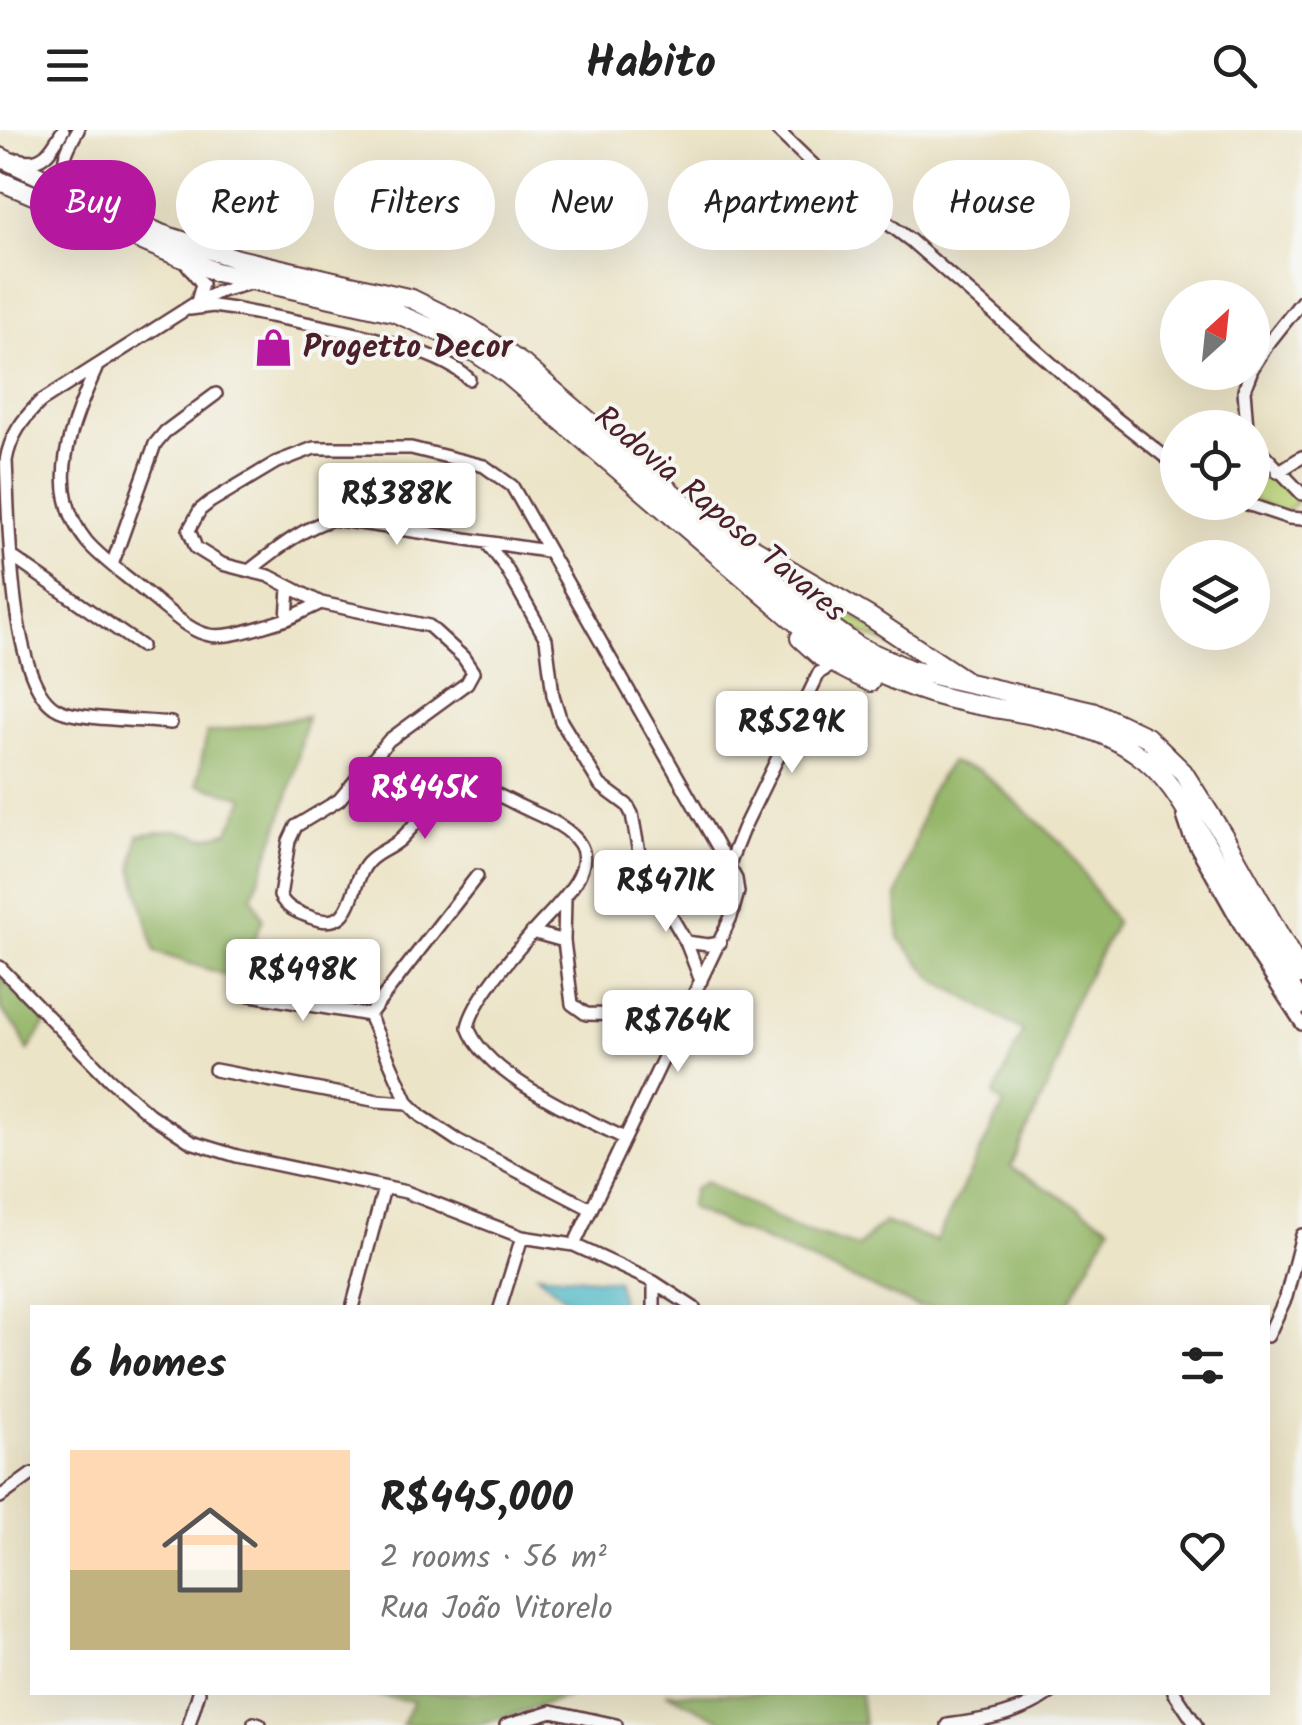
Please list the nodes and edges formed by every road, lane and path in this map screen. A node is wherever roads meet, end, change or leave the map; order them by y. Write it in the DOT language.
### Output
graph roads {
  1 [pos="63,130"];
  2 [pos="78,130"];
  3 [pos="777,130"];
  4 [pos="0,155"];
  5 [pos="0,180"];
  6 [pos="161,234"];
  7 [pos="183,260"];
  8 [pos="254,282"];
  9 [pos="1302,302"];
  10 [pos="191,306"];
  11 [pos="1270,339"];
  12 [pos="97,367"];
  13 [pos="469,378"];
  14 [pos="216,394"];
  15 [pos="1160,453"];
  16 [pos="1302,456"];
  17 [pos="1270,463"];
  18 [pos="1278,472"];
  19 [pos="1302,476"];
  20 [pos="1290,482"];
  21 [pos="1302,493"];
  22 [pos="1270,511"];
  23 [pos="696,513"];
  24 [pos="1296,519"];
  25 [pos="487,543"];
  26 [pos="546,551"];
  27 [pos="12,556"];
  28 [pos="718,556"];
  29 [pos="112,564"];
  30 [pos="250,570"];
  31 [pos="289,588"];
  32 [pos="321,603"];
  33 [pos="288,619"];
  34 [pos="140,646"];
  35 [pos="826,669"];
  36 [pos="972,686"];
  37 [pos="946,698"];
  38 [pos="171,723"];
  39 [pos="1176,793"];
  40 [pos="730,864"];
  41 [pos="477,876"];
  42 [pos="565,897"];
  43 [pos="532,932"];
  44 [pos="564,942"];
  45 [pos="686,942"];
  46 [pos="720,943"];
  47 [pos="0,967"];
  48 [pos="1302,975"];
  49 [pos="701,981"];
  50 [pos="245,994"];
  51 [pos="1302,1005"];
  52 [pos="369,1015"];
  53 [pos="1302,1024"];
  54 [pos="666,1053"];
  55 [pos="215,1070"];
  56 [pos="408,1104"];
  57 [pos="624,1138"];
  58 [pos="384,1188"];
  59 [pos="589,1208"];
  60 [pos="1302,1235"];
  61 [pos="522,1237"];
  62 [pos="574,1244"];
  63 [pos="654,1282"];
  64 [pos="353,1305"];
  65 [pos="501,1305"];
  66 [pos="654,1305"];
  67 [pos="689,1305"];
  68 [pos="1270,1332"];
  69 [pos="30,1475"];
  70 [pos="0,1497"];
  71 [pos="198,1695"];
  72 [pos="1048,1695"];
  73 [pos="1176,1695"];
  74 [pos="540,1713"];
  75 [pos="594,1720"];
  76 [pos="189,1725"];
  77 [pos="506,1725"];
  78 [pos="548,1725"];
  79 [pos="577,1725"];
  80 [pos="616,1725"];
  81 [pos="948,1725"];
  82 [pos="1196,1725"];
  1 -- 4 [label="street"];
  2 -- 6 [label="street"];
  3 -- 15 [label="street"];
  4 -- 6 [label="highway, Rodovia Raposo Tavares"];
  5 -- 7 [label="highway, Rodovia Raposo Tavares"];
  6 -- 23 [label="highway, Rodovia Raposo Tavares"];
  7 -- 8 [label="highway, Rodovia Raposo Tavares"];
  7 -- 10 [label="street"];
  8 -- 10 [label="street"];
  8 -- 28 [label="highway, Rodovia Raposo Tavares"];
  9 -- 11 [label="street"];
  10 -- 12 [label="street"];
  10 -- 13 [label="street"];
  12 -- 27 [label="street"];
  12 -- 29 [label="street"];
  14 -- 29 [label="street"];
  16 -- 18 [label="street"];
  17 -- 18 [label="street"];
  18 -- 20 [label="street"];
  19 -- 20 [label="street"];
  20 -- 21 [label="street"];
  21 -- 24 [label="street"];
  22 -- 24 [label="street"];
  23 -- 36 [label="highway"];
  23 -- 36 [label="highway, Rodovia Raposo Tavares"];
  25 -- 26 [label="street"];
  25 -- 30 [label="street"];
  25 -- 45 [label="street"];
  26 -- 30 [label="street"];
  26 -- 40 [label="street"];
  27 -- 34 [label="street"];
  27 -- 38 [label="street"];
  28 -- 35 [label="highway"];
  28 -- 37 [label="highway, Rodovia Raposo Tavares"];
  29 -- 33 [label="street"];
  30 -- 31 [label="street"];
  31 -- 32 [label="street"];
  31 -- 33 [label="street"];
  32 -- 33 [label="street"];
  32 -- 42 [label="street"];
  35 -- 37 [label="highway"];
  35 -- 40 [label="street"];
  36 -- 48 [label="highway, Rodovia Raposo Tavares"];
  37 -- 39 [label="highway, Rodovia Raposo Tavares"];
  39 -- 51 [label="highway, Rodovia Raposo Tavares"];
  39 -- 53 [label="street"];
  40 -- 46 [label="street"];
  41 -- 52 [label="street"];
  42 -- 43 [label="street"];
  42 -- 44 [label="street"];
  43 -- 44 [label="street"];
  43 -- 57 [label="street"];
  44 -- 54 [label="street"];
  45 -- 46 [label="street"];
  45 -- 49 [label="street"];
  46 -- 49 [label="street"];
  47 -- 58 [label="street"];
  49 -- 54 [label="street"];
  50 -- 52 [label="street"];
  52 -- 56 [label="street"];
  54 -- 57 [label="street"];
  55 -- 56 [label="street"];
  56 -- 59 [label="street"];
  57 -- 59 [label="street"];
  58 -- 61 [label="street"];
  58 -- 64 [label="street"];
  59 -- 62 [label="street"];
  60 -- 68 [label="street"];
  61 -- 62 [label="street"];
  61 -- 65 [label="street"];
  62 -- 63 [label="street"];
  63 -- 66 [label="street"];
  63 -- 67 [label="street"];
  69 -- 70 [label="street"];
  71 -- 76 [label="street"];
  72 -- 81 [label="street"];
  73 -- 82 [label="street"];
  74 -- 75 [label="street"];
  74 -- 77 [label="street"];
  74 -- 78 [label="street"];
  75 -- 79 [label="street"];
  75 -- 80 [label="street"];
}
